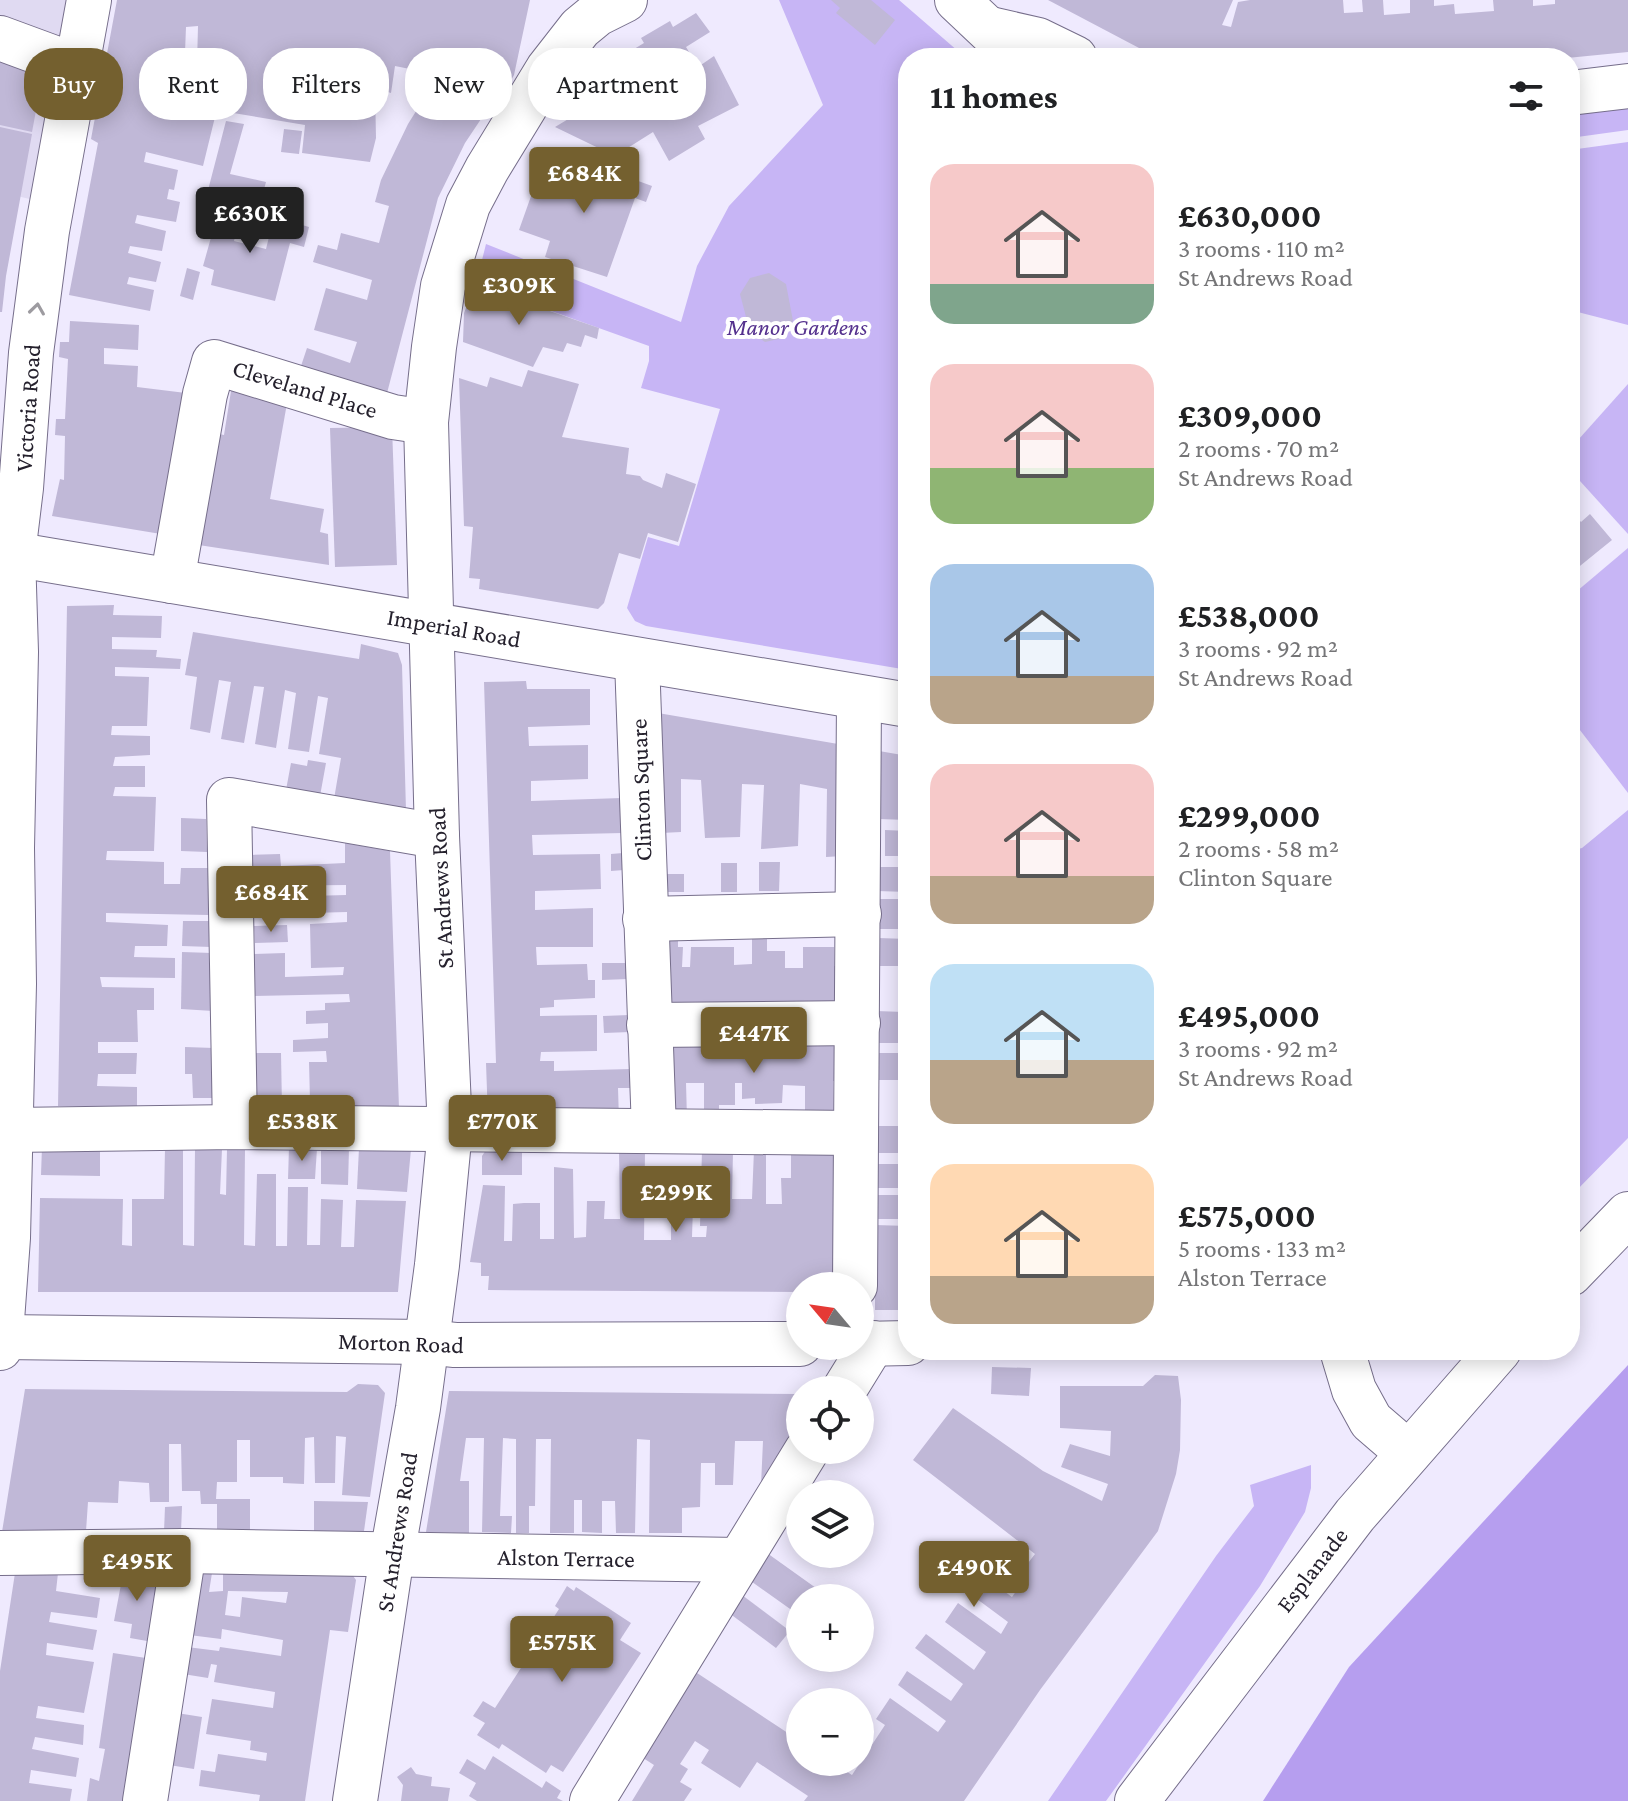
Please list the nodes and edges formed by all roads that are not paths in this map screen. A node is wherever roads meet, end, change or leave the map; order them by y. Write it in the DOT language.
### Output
graph roads {
  1 [pos="89,0"];
  2 [pos="957,0"];
  3 [pos="602,5"];
  4 [pos="0,38"];
  5 [pos="1004,44"];
  6 [pos="27,48"];
  7 [pos="80,48"];
  8 [pos="1054,48"];
  9 [pos="1628,86"];
  10 [pos="1580,92"];
  11 [pos="67,120"];
  12 [pos="426,422"];
  13 [pos="7,553"];
  14 [pos="172,581"];
  15 [pos="432,624"];
  16 [pos="637,660"];
  17 [pos="859,699"];
  18 [pos="898,704"];
  19 [pos="437,836"];
  20 [pos="859,914"];
  21 [pos="645,919"];
  22 [pos="858,1023"];
  23 [pos="649,1025"];
  24 [pos="235,1127"];
  25 [pos="11,1130"];
  26 [pos="450,1130"];
  27 [pos="654,1130"];
  28 [pos="854,1133"];
  29 [pos="1628,1214"];
  30 [pos="1580,1264"];
  31 [pos="855,1272"];
  32 [pos="426,1342"];
  33 [pos="1,1343"];
  34 [pos="880,1343"];
  35 [pos="786,1344"];
  36 [pos="1345,1360"];
  37 [pos="1490,1360"];
  38 [pos="855,1376"];
  39 [pos="1407,1452"];
  40 [pos="798,1464"];
  41 [pos="184,1551"];
  42 [pos="0,1553"];
  43 [pos="392,1555"];
  44 [pos="739,1560"];
  45 [pos="145,1801"];
  46 [pos="355,1801"];
  47 [pos="592,1801"];
  48 [pos="1137,1801"];
  1 -- 7 [label="street, Victoria Road"];
  2 -- 5 [label="street"];
  3 -- 12 [label="street, St Andrews Road"];
  4 -- 6 [label="street"];
  5 -- 8 [label="street"];
  9 -- 10 [label="street"];
  13 -- 11 [label="street, Victoria Road, one-way"];
  12 -- 14 [label="street, Cleveland Place"];
  12 -- 15 [label="street, St Andrews Road"];
  13 -- 14 [label="street, Imperial Road"];
  13 -- 25 [label="street, Victoria Road"];
  14 -- 15 [label="street, Imperial Road"];
  15 -- 16 [label="street, Imperial Road"];
  15 -- 19 [label="street, St Andrews Road"];
  16 -- 17 [label="street, Imperial Road"];
  16 -- 21 [label="street, Clinton Square"];
  17 -- 18 [label="street, Imperial Road"];
  17 -- 20 [label="street"];
  19 -- 24 [label="street"];
  19 -- 26 [label="street, St Andrews Road"];
  20 -- 21 [label="street"];
  20 -- 22 [label="street"];
  21 -- 23 [label="street, Clinton Square"];
  22 -- 23 [label="street"];
  22 -- 28 [label="street"];
  23 -- 27 [label="street, Clinton Square"];
  24 -- 25 [label="street"];
  24 -- 26 [label="street"];
  25 -- 33 [label="street, Victoria Road"];
  26 -- 27 [label="street"];
  26 -- 32 [label="street, St Andrews Road"];
  27 -- 28 [label="street"];
  28 -- 31 [label="street"];
  29 -- 30 [label="street"];
  32 -- 33 [label="street, Morton Road"];
  32 -- 35 [label="street, Morton Road"];
  32 -- 43 [label="street, St Andrews Road"];
  34 -- 38 [label="street"];
  36 -- 39 [label="street"];
  37 -- 39 [label="street, Esplanade"];
  39 -- 48 [label="street, Esplanade"];
  40 -- 44 [label="street"];
  41 -- 42 [label="street, Alston Terrace"];
  41 -- 43 [label="street, Alston Terrace"];
  41 -- 45 [label="street"];
  43 -- 44 [label="street, Alston Terrace"];
  43 -- 46 [label="street, St Andrews Road"];
  44 -- 47 [label="street"];
}
